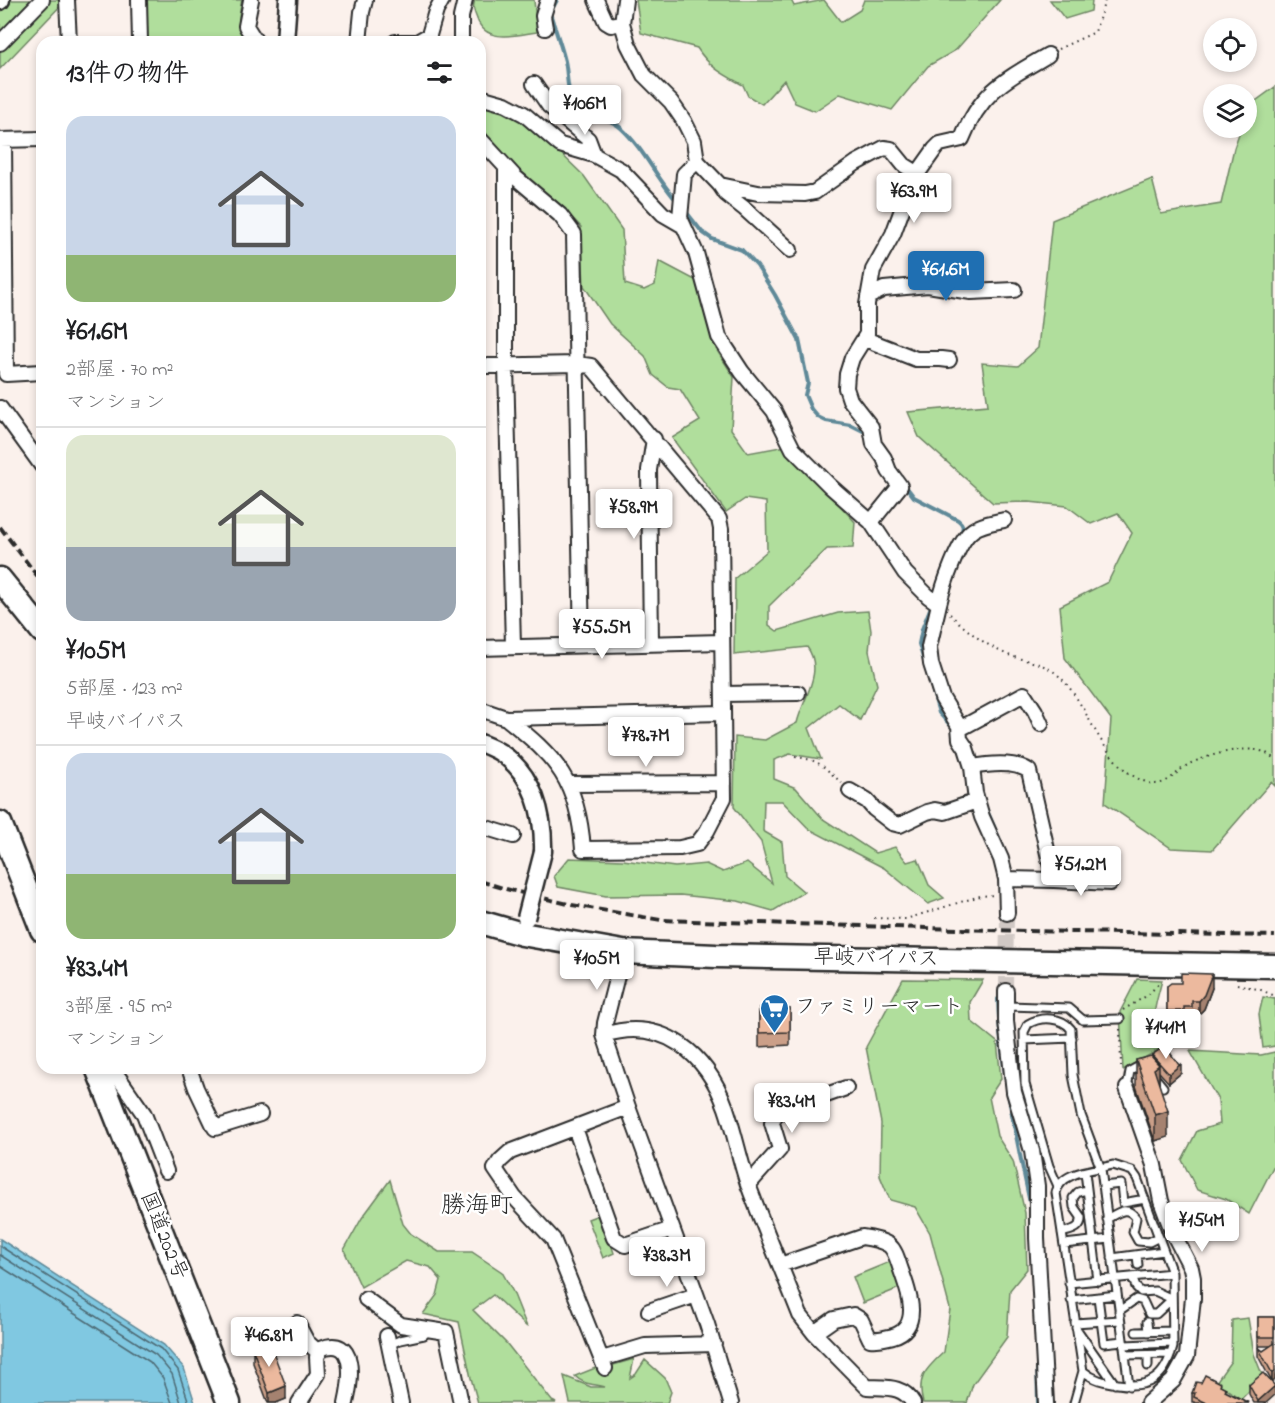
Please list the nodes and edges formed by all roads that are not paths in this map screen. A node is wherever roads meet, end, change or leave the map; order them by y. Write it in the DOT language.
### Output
graph roads {
  1 [pos="42,0"];
  2 [pos="67,0"];
  3 [pos="139,0"];
  4 [pos="251,0"];
  5 [pos="288,0"];
  6 [pos="365,0"];
  7 [pos="442,0"];
  8 [pos="465,0"];
  9 [pos="548,0"];
  10 [pos="596,0"];
  11 [pos="625,0"];
  12 [pos="622,24"];
  13 [pos="545,28"];
  14 [pos="69,36"];
  15 [pos="140,36"];
  16 [pos="252,36"];
  17 [pos="285,36"];
  18 [pos="360,36"];
  19 [pos="427,36"];
  20 [pos="461,36"];
  21 [pos="0,43"];
  22 [pos="1048,55"];
  23 [pos="534,84"];
  24 [pos="486,99"];
  25 [pos="36,139"];
  26 [pos="2,140"];
  27 [pos="486,146"];
  28 [pos="594,155"];
  29 [pos="697,161"];
  30 [pos="506,168"];
  31 [pos="917,173"];
  32 [pos="720,185"];
  33 [pos="681,221"];
  34 [pos="790,250"];
  35 [pos="1014,290"];
  36 [pos="868,297"];
  37 [pos="865,339"];
  38 [pos="949,360"];
  39 [pos="577,364"];
  40 [pos="506,365"];
  41 [pos="486,366"];
  42 [pos="3,369"];
  43 [pos="36,372"];
  44 [pos="0,408"];
  45 [pos="654,440"];
  46 [pos="36,458"];
  47 [pos="1005,519"];
  48 [pos="871,522"];
  49 [pos="0,579"];
  50 [pos="939,604"];
  51 [pos="36,624"];
  52 [pos="722,642"];
  53 [pos="651,643"];
  54 [pos="582,645"];
  55 [pos="513,646"];
  56 [pos="486,648"];
  57 [pos="798,693"];
  58 [pos="723,694"];
  59 [pos="486,711"];
  60 [pos="723,713"];
  61 [pos="506,718"];
  62 [pos="1041,724"];
  63 [pos="959,732"];
  64 [pos="486,746"];
  65 [pos="978,766"];
  66 [pos="724,783"];
  67 [pos="569,784"];
  68 [pos="850,791"];
  69 [pos="977,801"];
  70 [pos="0,823"];
  71 [pos="486,828"];
  72 [pos="513,836"];
  73 [pos="1006,879"];
  74 [pos="1054,880"];
  75 [pos="1110,883"];
  76 [pos="1007,913"];
  77 [pos="36,915"];
  78 [pos="486,923"];
  79 [pos="524,926"];
  80 [pos="623,952"];
  81 [pos="1275,966"];
  82 [pos="1006,991"];
  83 [pos="1006,1006"];
  84 [pos="1120,1018"];
  85 [pos="604,1035"];
  86 [pos="1072,1038"];
  87 [pos="1024,1040"];
  88 [pos="99,1074"];
  89 [pos="116,1074"];
  90 [pos="191,1074"];
  91 [pos="1124,1082"];
  92 [pos="1164,1087"];
  93 [pos="846,1088"];
  94 [pos="628,1107"];
  95 [pos="260,1114"];
  96 [pos="575,1128"];
  97 [pos="1101,1168"];
  98 [pos="166,1171"];
  99 [pos="1085,1172"];
  100 [pos="748,1185"];
  101 [pos="1058,1186"];
  102 [pos="1103,1186"];
  103 [pos="1087,1190"];
  104 [pos="1145,1199"];
  105 [pos="1124,1206"];
  106 [pos="1107,1219"];
  107 [pos="672,1229"];
  108 [pos="1062,1233"];
  109 [pos="1159,1237"];
  110 [pos="1110,1239"];
  111 [pos="1094,1241"];
  112 [pos="1064,1244"];
  113 [pos="1164,1251"];
  114 [pos="1137,1255"];
  115 [pos="1112,1258"];
  116 [pos="780,1265"];
  117 [pos="1138,1265"];
  118 [pos="1172,1273"];
  119 [pos="1132,1277"];
  120 [pos="1115,1279"];
  121 [pos="1098,1281"];
  122 [pos="1069,1283"];
  123 [pos="696,1295"];
  124 [pos="1117,1295"];
  125 [pos="1098,1297"];
  126 [pos="366,1299"];
  127 [pos="1172,1299"];
  128 [pos="1071,1300"];
  129 [pos="649,1311"];
  130 [pos="1119,1311"];
  131 [pos="1120,1320"];
  132 [pos="1101,1321"];
  133 [pos="1148,1322"];
  134 [pos="297,1323"];
  135 [pos="1075,1325"];
  136 [pos="428,1330"];
  137 [pos="1173,1331"];
  138 [pos="1136,1332"];
  139 [pos="1148,1332"];
  140 [pos="814,1333"];
  141 [pos="388,1341"];
  142 [pos="1123,1343"];
  143 [pos="1173,1343"];
  144 [pos="714,1344"];
  145 [pos="319,1353"];
  146 [pos="1171,1354"];
  147 [pos="1125,1355"];
  148 [pos="1148,1355"];
  149 [pos="1148,1366"];
  150 [pos="1083,1371"];
  151 [pos="1115,1383"];
  152 [pos="1129,1386"];
  153 [pos="229,1403"];
  154 [pos="299,1403"];
  155 [pos="346,1403"];
  156 [pos="401,1403"];
  157 [pos="461,1403"];
  158 [pos="731,1403"];
  159 [pos="913,1403"];
  160 [pos="1046,1403"];
  161 [pos="1074,1403"];
  162 [pos="1149,1403"];
  1 -- 21 [label="street"];
  2 -- 14 [label="street"];
  3 -- 15 [label="street"];
  4 -- 16 [label="street"];
  5 -- 17 [label="street"];
  6 -- 18 [label="street"];
  7 -- 19 [label="street"];
  8 -- 20 [label="street"];
  9 -- 13 [label="street"];
  10 -- 12 [label="street"];
  11 -- 12 [label="street"];
  12 -- 29 [label="street"];
  22 -- 31 [label="street"];
  23 -- 28 [label="street"];
  24 -- 28 [label="street"];
  25 -- 26 [label="street"];
  26 -- 42 [label="street"];
  27 -- 30 [label="street"];
  28 -- 33 [label="street"];
  29 -- 32 [label="street"];
  29 -- 33 [label="street"];
  30 -- 39 [label="street"];
  30 -- 40 [label="street"];
  31 -- 32 [label="street"];
  31 -- 36 [label="street"];
  32 -- 34 [label="street"];
  33 -- 48 [label="street"];
  35 -- 36 [label="street"];
  36 -- 37 [label="street"];
  37 -- 38 [label="street"];
  37 -- 48 [label="street"];
  39 -- 40 [label="street"];
  39 -- 45 [label="street"];
  39 -- 54 [label="street"];
  40 -- 41 [label="street"];
  40 -- 55 [label="street"];
  42 -- 43 [label="street"];
  44 -- 46 [label="street"];
  45 -- 52 [label="street"];
  45 -- 53 [label="street"];
  47 -- 50 [label="street"];
  48 -- 50 [label="street"];
  49 -- 51 [label="highway"];
  50 -- 63 [label="street"];
  52 -- 53 [label="street"];
  52 -- 58 [label="street"];
  53 -- 54 [label="street"];
  54 -- 55 [label="street"];
  55 -- 56 [label="street"];
  57 -- 58 [label="street"];
  58 -- 60 [label="street"];
  59 -- 61 [label="street"];
  60 -- 61 [label="street"];
  60 -- 66 [label="street"];
  61 -- 67 [label="street"];
  62 -- 63 [label="street"];
  63 -- 65 [label="street"];
  64 -- 79 [label="street, bridge"];
  65 -- 69 [label="street"];
  65 -- 74 [label="street"];
  66 -- 67 [label="street"];
  66 -- 67 [label="street"];
  68 -- 69 [label="street"];
  69 -- 73 [label="street"];
  70 -- 77 [label="highway"];
  71 -- 72 [label="street"];
  73 -- 74 [label="street"];
  73 -- 76 [label="street"];
  74 -- 75 [label="street"];
  78 -- 79 [label="highway, 早岐バイパス"];
  79 -- 80 [label="highway, 早岐バイパス"];
  80 -- 81 [label="highway, 早岐バイパス"];
  80 -- 85 [label="street"];
  82 -- 83 [label="street"];
  83 -- 84 [label="lane"];
  83 -- 160 [label="street"];
  85 -- 94 [label="street"];
  85 -- 100 [label="street"];
  86 -- 87 [label="lane"];
  86 -- 87 [label="lane"];
  86 -- 97 [label="lane"];
  87 -- 101 [label="lane"];
  88 -- 153 [label="highway, 国道202号"];
  89 -- 98 [label="street"];
  90 -- 95 [label="street"];
  91 -- 92 [label="lane"];
  91 -- 162 [label="street"];
  93 -- 100 [label="street"];
  94 -- 96 [label="street"];
  94 -- 107 [label="street"];
  96 -- 107 [label="street"];
  96 -- 144 [label="street"];
  97 -- 99 [label="lane"];
  97 -- 102 [label="lane"];
  97 -- 104 [label="lane"];
  99 -- 101 [label="lane"];
  99 -- 103 [label="lane"];
  100 -- 116 [label="street"];
  101 -- 108 [label="lane"];
  102 -- 105 [label="lane"];
  102 -- 106 [label="lane"];
  103 -- 108 [label="lane"];
  103 -- 111 [label="lane"];
  104 -- 105 [label="lane"];
  104 -- 109 [label="lane"];
  105 -- 106 [label="lane"];
  105 -- 109 [label="lane"];
  106 -- 110 [label="lane"];
  107 -- 123 [label="street"];
  108 -- 112 [label="lane"];
  109 -- 113 [label="lane"];
  110 -- 111 [label="lane"];
  110 -- 115 [label="lane"];
  111 -- 112 [label="lane"];
  111 -- 121 [label="lane"];
  112 -- 122 [label="lane"];
  113 -- 114 [label="lane"];
  113 -- 118 [label="lane"];
  114 -- 115 [label="lane"];
  114 -- 117 [label="lane"];
  115 -- 120 [label="lane"];
  116 -- 140 [label="street"];
  116 -- 140 [label="street"];
  118 -- 119 [label="lane"];
  118 -- 127 [label="lane"];
  119 -- 120 [label="lane"];
  119 -- 127 [label="lane"];
  120 -- 121 [label="lane"];
  120 -- 124 [label="lane"];
  121 -- 122 [label="lane"];
  122 -- 128 [label="lane"];
  123 -- 129 [label="street"];
  123 -- 144 [label="street"];
  124 -- 125 [label="lane"];
  124 -- 130 [label="lane"];
  125 -- 128 [label="lane"];
  125 -- 132 [label="lane"];
  126 -- 136 [label="street"];
  127 -- 130 [label="lane"];
  127 -- 137 [label="lane"];
  128 -- 135 [label="lane"];
  130 -- 131 [label="lane"];
  131 -- 132 [label="lane"];
  131 -- 142 [label="lane"];
  132 -- 135 [label="lane"];
  132 -- 142 [label="lane"];
  133 -- 139 [label="lane"];
  134 -- 145 [label="street"];
  135 -- 150 [label="lane"];
  135 -- 151 [label="lane"];
  136 -- 141 [label="lane"];
  136 -- 157 [label="street"];
  137 -- 139 [label="lane"];
  137 -- 143 [label="lane"];
  138 -- 139 [label="lane"];
  140 -- 159 [label="street"];
  141 -- 156 [label="street"];
  142 -- 143 [label="lane"];
  142 -- 147 [label="lane"];
  143 -- 146 [label="lane"];
  144 -- 158 [label="street"];
  145 -- 154 [label="street"];
  145 -- 155 [label="street"];
  146 -- 148 [label="lane"];
  146 -- 152 [label="lane"];
  147 -- 148 [label="lane"];
  147 -- 152 [label="lane"];
  148 -- 149 [label="lane"];
  150 -- 151 [label="lane"];
  150 -- 161 [label="lane"];
  151 -- 152 [label="lane"];
}
